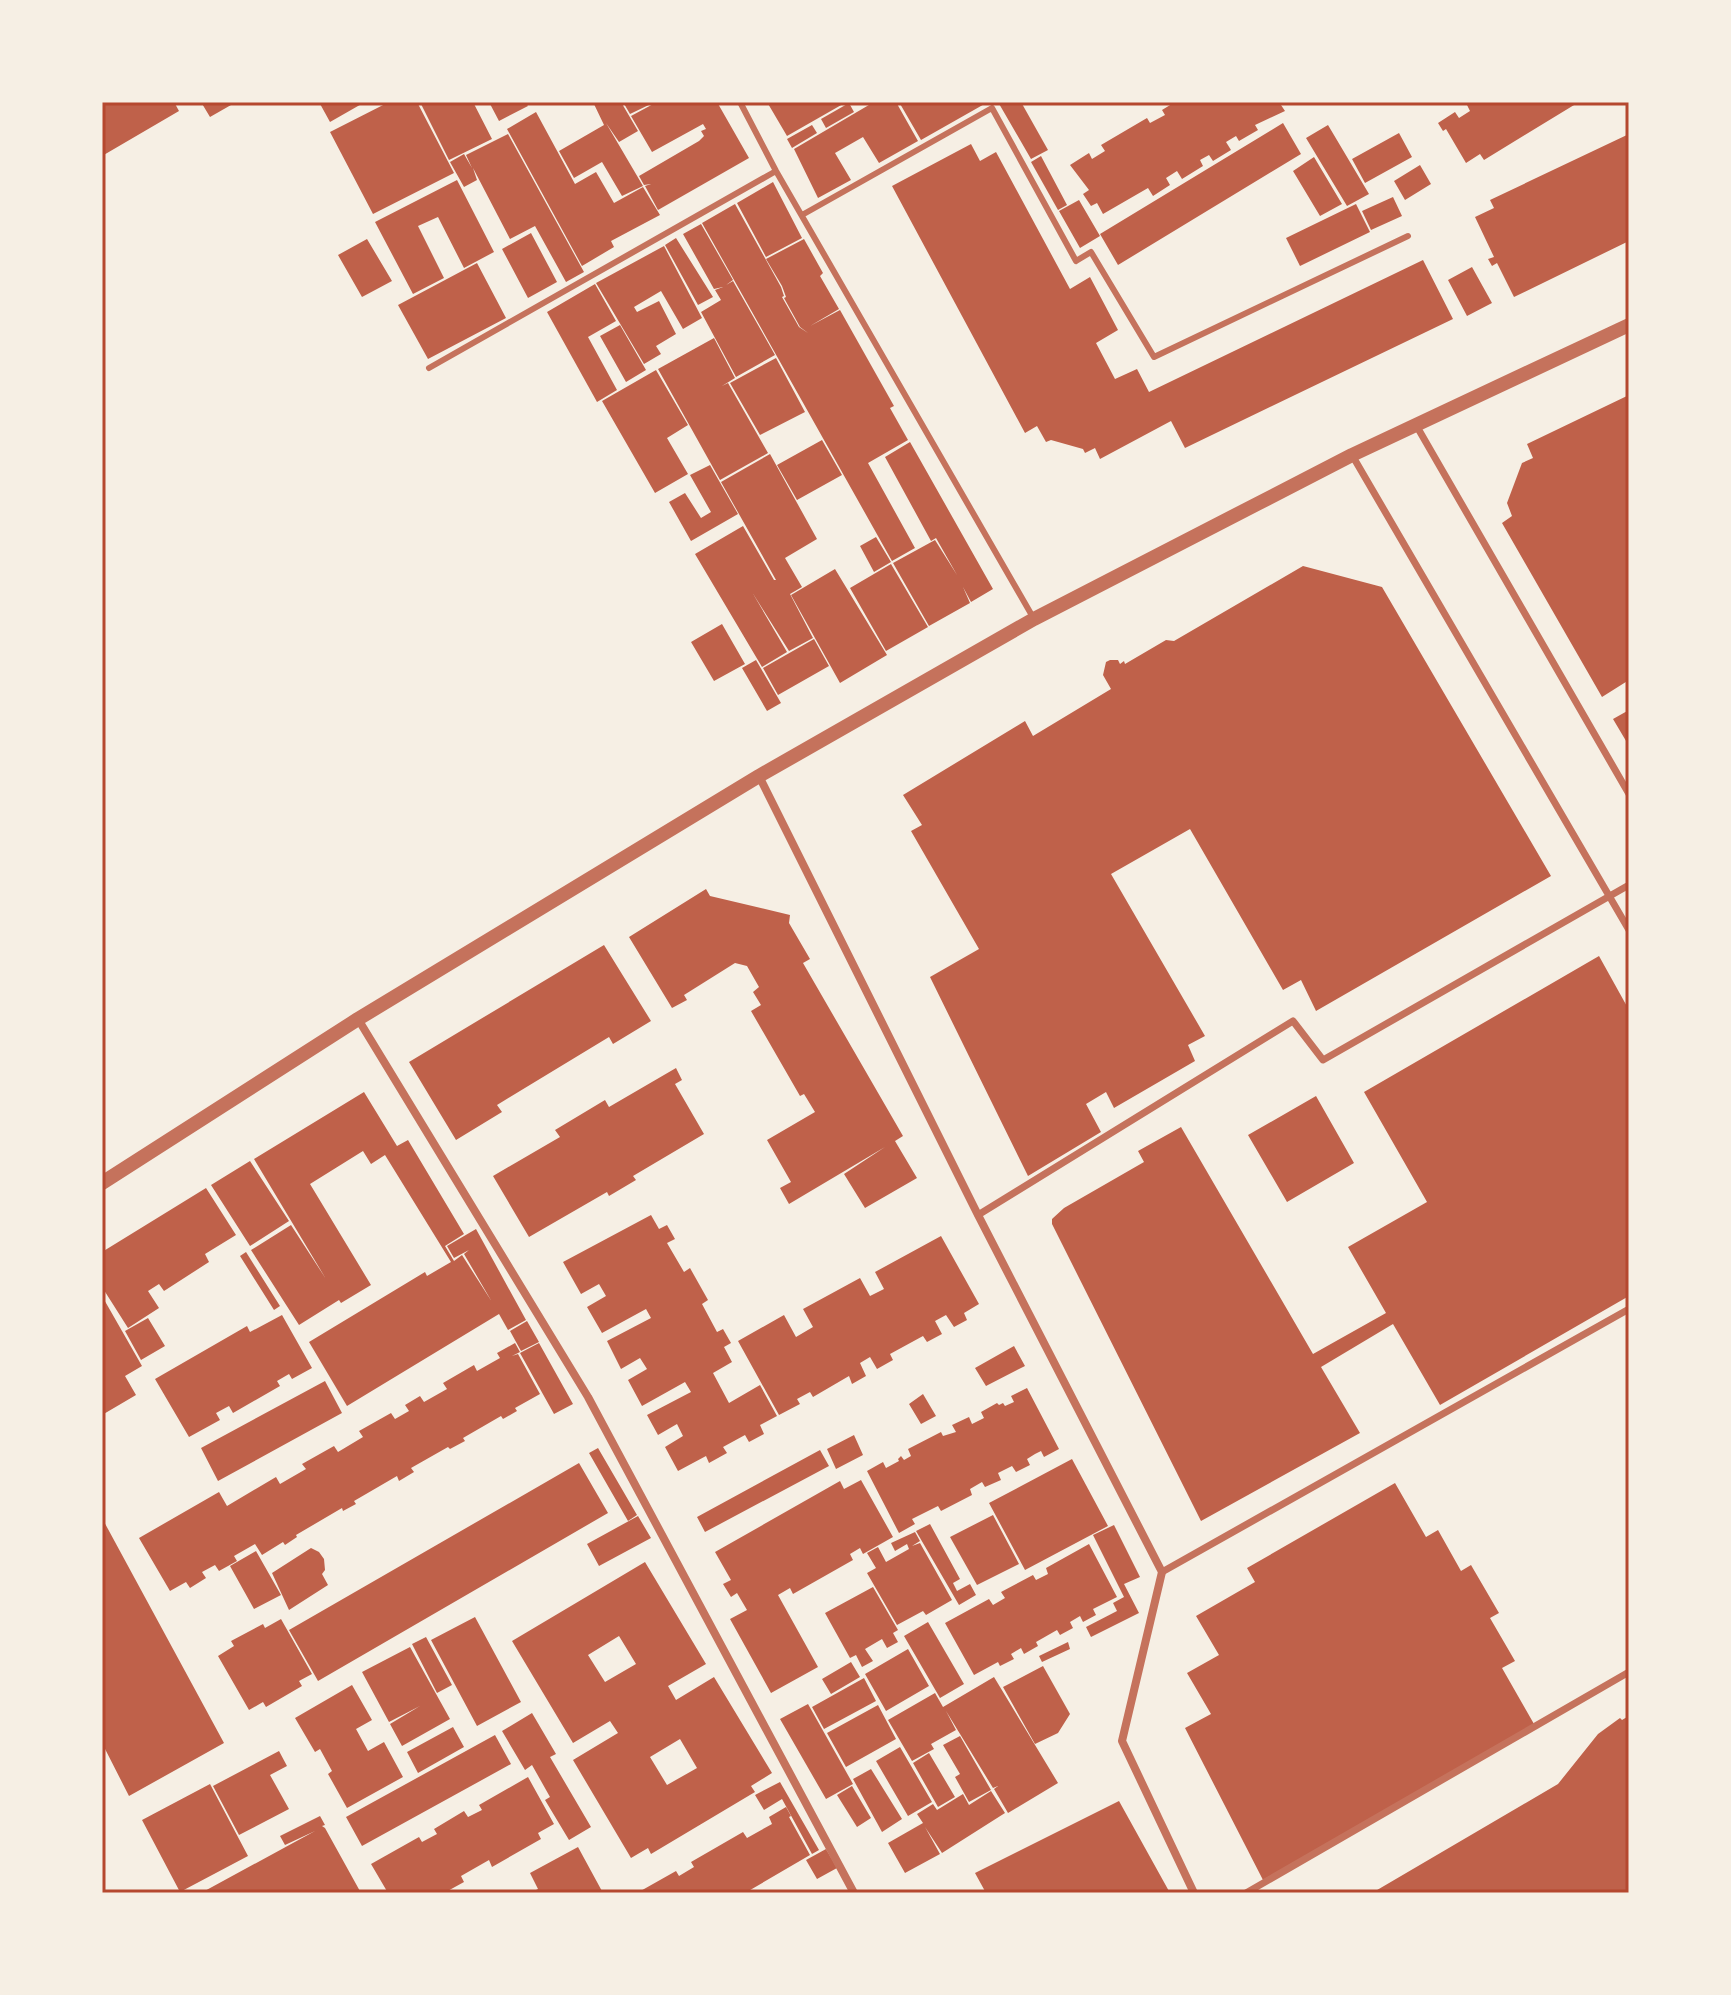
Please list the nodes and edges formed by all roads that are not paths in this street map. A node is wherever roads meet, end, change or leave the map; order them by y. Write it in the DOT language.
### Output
graph roads {
  1 [pos="740,102"];
  2 [pos="776,171"];
  3 [pos="802,215"];
  4 [pos="1408,236"];
  5 [pos="1629,325"];
  6 [pos="429,368"];
  7 [pos="1416,425"];
  8 [pos="1352,455"];
  9 [pos="1034,619"];
  10 [pos="759,776"];
  11 [pos="1629,794"];
  12 [pos="1629,885"];
  13 [pos="1609,896"];
  14 [pos="1629,930"];
  15 [pos="358,1019"];
  16 [pos="102,1183"];
  17 [pos="978,1215"];
  18 [pos="1629,1309"];
  19 [pos="1162,1572"];
  20 [pos="1629,1672"];
  21 [pos="854,1893"];
  22 [pos="1194,1893"];
  23 [pos="1246,1893"];
  1 -- 2 [label="lane"];
  2 -- 3 [label="lane"];
  2 -- 6 [label="lane"];
  3 -- 4 [label="lane"];
  3 -- 9 [label="lane"];
  5 -- 7 [label="street"];
  7 -- 8 [label="street"];
  7 -- 11 [label="street"];
  8 -- 9 [label="street"];
  8 -- 13 [label="street"];
  9 -- 10 [label="street"];
  10 -- 15 [label="street"];
  10 -- 17 [label="street"];
  12 -- 13 [label="street"];
  13 -- 14 [label="street"];
  13 -- 17 [label="street"];
  15 -- 16 [label="street"];
  15 -- 21 [label="street"];
  17 -- 19 [label="street"];
  18 -- 19 [label="street"];
  19 -- 22 [label="street"];
  20 -- 23 [label="street"];
}
